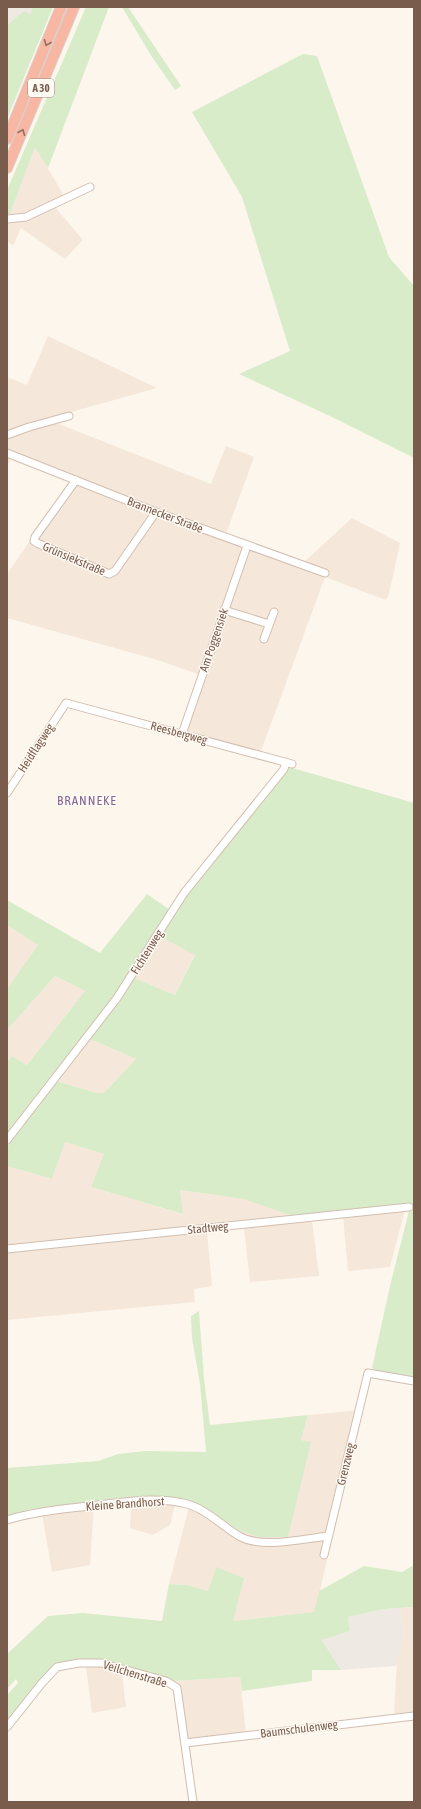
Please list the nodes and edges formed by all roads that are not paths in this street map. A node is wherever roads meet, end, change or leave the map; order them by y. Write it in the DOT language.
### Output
graph roads {
  1 [pos="62,7"];
  2 [pos="74,7"];
  3 [pos="7,139"];
  4 [pos="7,168"];
  5 [pos="90,187"];
  6 [pos="9,219"];
  7 [pos="69,416"];
  8 [pos="7,436"];
  9 [pos="7,453"];
  10 [pos="76,480"];
  11 [pos="156,512"];
  12 [pos="247,546"];
  13 [pos="325,573"];
  14 [pos="224,610"];
  15 [pos="274,612"];
  16 [pos="270,624"];
  17 [pos="264,639"];
  18 [pos="66,703"];
  19 [pos="182,734"];
  20 [pos="289,763"];
  21 [pos="7,793"];
  22 [pos="7,1140"];
  23 [pos="409,1206"];
  24 [pos="7,1249"];
  25 [pos="414,1381"];
  26 [pos="7,1520"];
  27 [pos="328,1536"];
  28 [pos="324,1555"];
  29 [pos="414,1716"];
  30 [pos="7,1728"];
  31 [pos="185,1742"];
  32 [pos="193,1802"];
  1 -- 3 [label="highway, A 30, one-way"];
  4 -- 2 [label="highway, A 30, one-way"];
  5 -- 6 [label="street"];
  7 -- 8 [label="street"];
  9 -- 10 [label="street, Brannecker Straße"];
  10 -- 11 [label="street, Brannecker Straße"];
  10 -- 11 [label="street, Grünsiekstraße"];
  11 -- 12 [label="street, Brannecker Straße"];
  12 -- 13 [label="street, Brannecker Straße"];
  12 -- 14 [label="street, Am Poggensiek"];
  14 -- 16 [label="street"];
  14 -- 19 [label="street, Am Poggensiek"];
  15 -- 16 [label="street"];
  16 -- 17 [label="street"];
  18 -- 19 [label="street, Reesbergweg"];
  18 -- 21 [label="street, Heidflagweg"];
  19 -- 20 [label="street, Reesbergweg"];
  20 -- 22 [label="street, Fichtenweg"];
  23 -- 24 [label="street, Stadtweg"];
  25 -- 27 [label="street, Grenzweg"];
  26 -- 27 [label="street, Kleine Brandhorst"];
  27 -- 28 [label="street, Grenzweg"];
  29 -- 31 [label="street, Baumschulenweg"];
  30 -- 31 [label="street, Veilchenstraße"];
  31 -- 32 [label="street, Veilchenstraße"];
}
